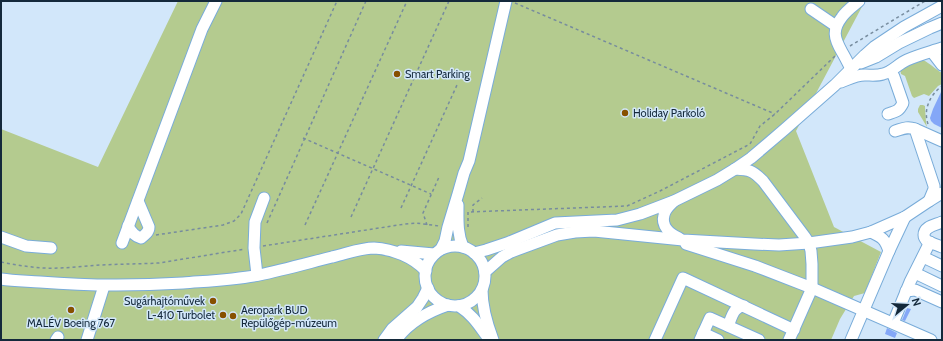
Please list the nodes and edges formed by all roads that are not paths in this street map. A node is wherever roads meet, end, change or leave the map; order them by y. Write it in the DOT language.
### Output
graph roads {
  1 [pos="216,1"];
  2 [pos="506,1"];
  3 [pos="858,1"];
  4 [pos="942,6"];
  5 [pos="811,9"];
  6 [pos="942,23"];
  7 [pos="836,26"];
  8 [pos="937,50"];
  9 [pos="942,65"];
  10 [pos="854,67"];
  11 [pos="891,71"];
  12 [pos="835,84"];
  13 [pos="888,114"];
  14 [pos="915,129"];
  15 [pos="895,131"];
  16 [pos="942,141"];
  17 [pos="735,170"];
  18 [pos="942,193"];
  19 [pos="264,198"];
  20 [pos="138,201"];
  21 [pos="674,201"];
  22 [pos="929,201"];
  23 [pos="905,217"];
  24 [pos="942,222"];
  25 [pos="128,226"];
  26 [pos="453,228"];
  27 [pos="871,232"];
  28 [pos="1,237"];
  29 [pos="664,238"];
  30 [pos="683,240"];
  31 [pos="928,240"];
  32 [pos="122,243"];
  33 [pos="809,243"];
  34 [pos="464,247"];
  35 [pos="942,247"];
  36 [pos="51,248"];
  37 [pos="391,251"];
  38 [pos="888,251"];
  39 [pos="438,252"];
  40 [pos="474,253"];
  41 [pos="923,257"];
  42 [pos="942,266"];
  43 [pos="426,271"];
  44 [pos="485,272"];
  45 [pos="915,273"];
  46 [pos="257,275"];
  47 [pos="1,279"];
  48 [pos="104,286"];
  49 [pos="942,286"];
  50 [pos="428,288"];
  51 [pos="812,288"];
  52 [pos="482,290"];
  53 [pos="906,291"];
  54 [pos="942,302"];
  55 [pos="454,306"];
  56 [pos="744,306"];
  57 [pos="863,311"];
  58 [pos="893,323"];
  59 [pos="730,327"];
  60 [pos="794,330"];
  61 [pos="702,337"];
  62 [pos="86,340"];
  63 [pos="384,340"];
  64 [pos="396,340"];
  65 [pos="489,340"];
  66 [pos="494,340"];
  67 [pos="655,340"];
  68 [pos="718,340"];
  69 [pos="759,340"];
  70 [pos="789,340"];
  71 [pos="850,340"];
  72 [pos="931,340"];
  1 -- 20 [label="street"];
  2 -- 26 [label="street"];
  3 -- 7 [label="street"];
  4 -- 10 [label="street"];
  5 -- 7 [label="street"];
  6 -- 10 [label="street"];
  7 -- 10 [label="street"];
  8 -- 9 [label="street"];
  8 -- 11 [label="street"];
  10 -- 12 [label="street"];
  11 -- 12 [label="street"];
  11 -- 13 [label="street"];
  12 -- 17 [label="street"];
  14 -- 15 [label="street"];
  14 -- 16 [label="street"];
  14 -- 22 [label="street"];
  17 -- 21 [label="street"];
  17 -- 33 [label="street"];
  18 -- 22 [label="street"];
  19 -- 46 [label="street"];
  20 -- 25 [label="street"];
  20 -- 25 [label="street"];
  21 -- 30 [label="street"];
  21 -- 40 [label="street"];
  22 -- 23 [label="street"];
  23 -- 27 [label="street"];
  23 -- 38 [label="street"];
  24 -- 31 [label="street"];
  25 -- 32 [label="street"];
  26 -- 34 [label="street"];
  26 -- 39 [label="street"];
  27 -- 33 [label="street"];
  27 -- 38 [label="street"];
  28 -- 36 [label="street"];
  29 -- 30 [label="street"];
  29 -- 44 [label="street"];
  29 -- 51 [label="street"];
  30 -- 33 [label="street"];
  31 -- 35 [label="street"];
  31 -- 41 [label="street"];
  33 -- 51 [label="street"];
  34 -- 39 [label="street"];
  34 -- 40 [label="street"];
  37 -- 39 [label="street"];
  37 -- 43 [label="street"];
  37 -- 46 [label="street"];
  38 -- 57 [label="street"];
  39 -- 43 [label="street"];
  40 -- 44 [label="street"];
  41 -- 42 [label="street"];
  41 -- 45 [label="street"];
  43 -- 50 [label="street"];
  44 -- 52 [label="street"];
  45 -- 49 [label="street"];
  45 -- 53 [label="street"];
  46 -- 48 [label="street"];
  47 -- 48 [label="street"];
  48 -- 62 [label="street"];
  50 -- 55 [label="street"];
  50 -- 63 [label="street"];
  51 -- 57 [label="street"];
  51 -- 60 [label="street"];
  52 -- 55 [label="street"];
  52 -- 66 [label="street"];
  53 -- 54 [label="street"];
  53 -- 58 [label="street"];
  55 -- 64 [label="street"];
  55 -- 65 [label="street"];
  56 -- 59 [label="street"];
  56 -- 60 [label="street"];
  56 -- 67 [label="street"];
  57 -- 58 [label="street"];
  57 -- 71 [label="street"];
  58 -- 72 [label="street"];
  59 -- 61 [label="street"];
  59 -- 69 [label="street"];
  60 -- 70 [label="street"];
  61 -- 68 [label="street"];
}
